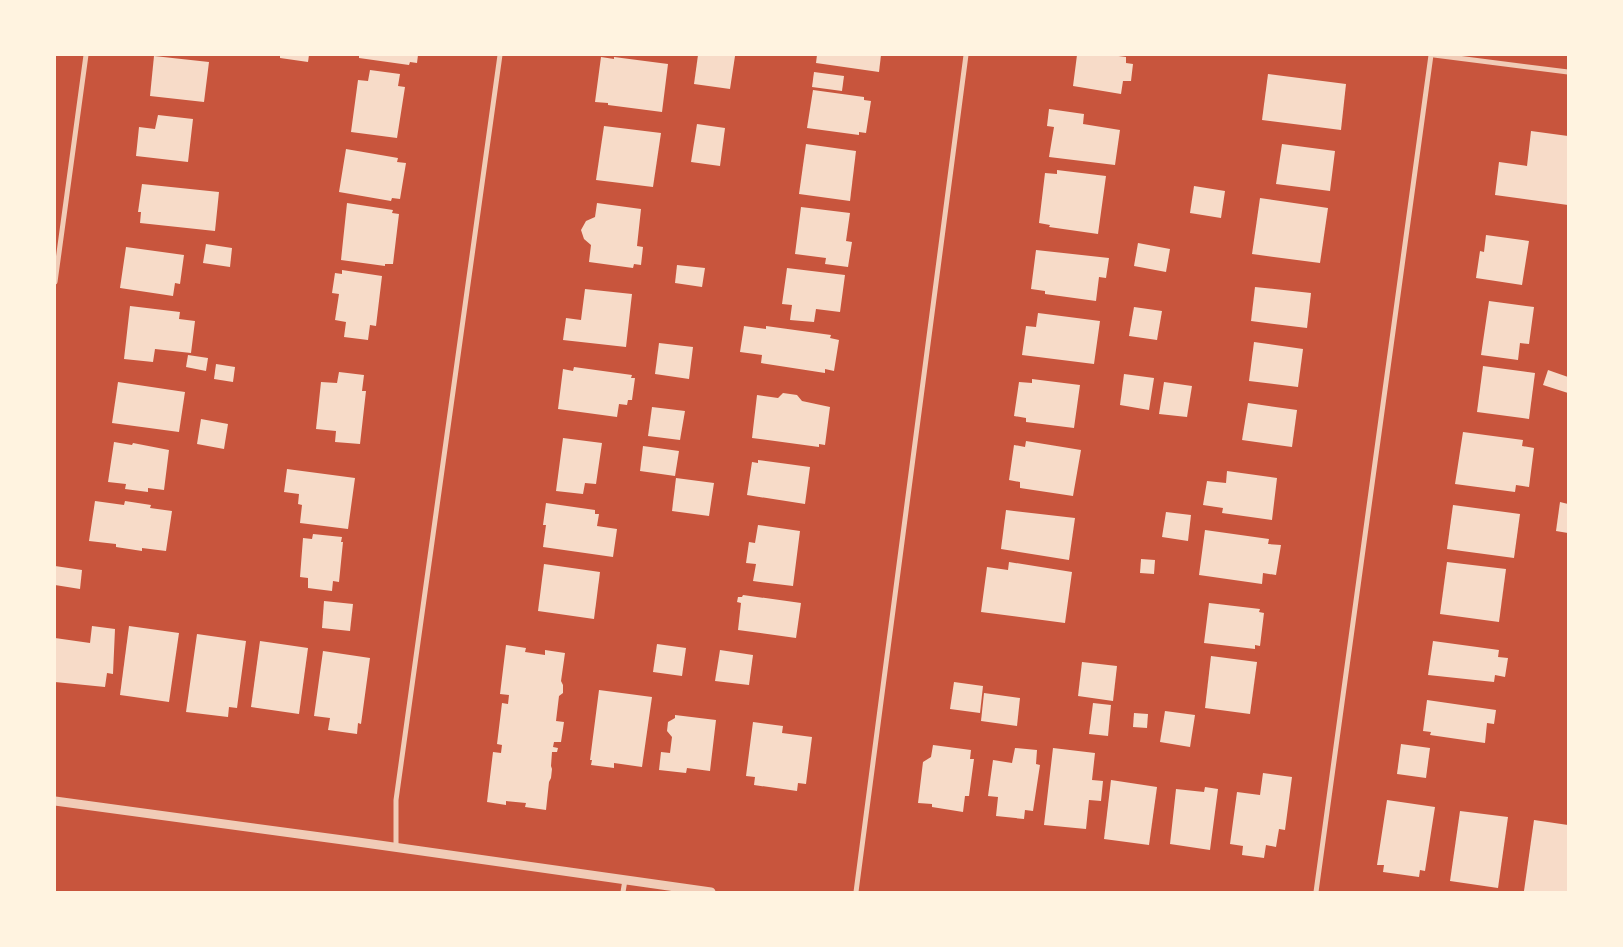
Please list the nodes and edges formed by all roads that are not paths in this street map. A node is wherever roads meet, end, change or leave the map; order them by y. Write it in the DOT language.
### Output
graph roads {
  1 [pos="86,55"];
  2 [pos="500,55"];
  3 [pos="966,55"];
  4 [pos="1432,55"];
  5 [pos="1568,72"];
  6 [pos="55,282"];
  7 [pos="55,801"];
  8 [pos="396,847"];
  9 [pos="624,880"];
  10 [pos="623,892"];
  11 [pos="711,892"];
  12 [pos="856,892"];
  13 [pos="1316,892"];
  1 -- 6 [label="street"];
  2 -- 8 [label="street"];
  3 -- 12 [label="street"];
  4 -- 5 [label="street"];
  4 -- 13 [label="street"];
  7 -- 8 [label="street"];
  8 -- 9 [label="street"];
  9 -- 10 [label="street"];
  9 -- 11 [label="street"];
}
